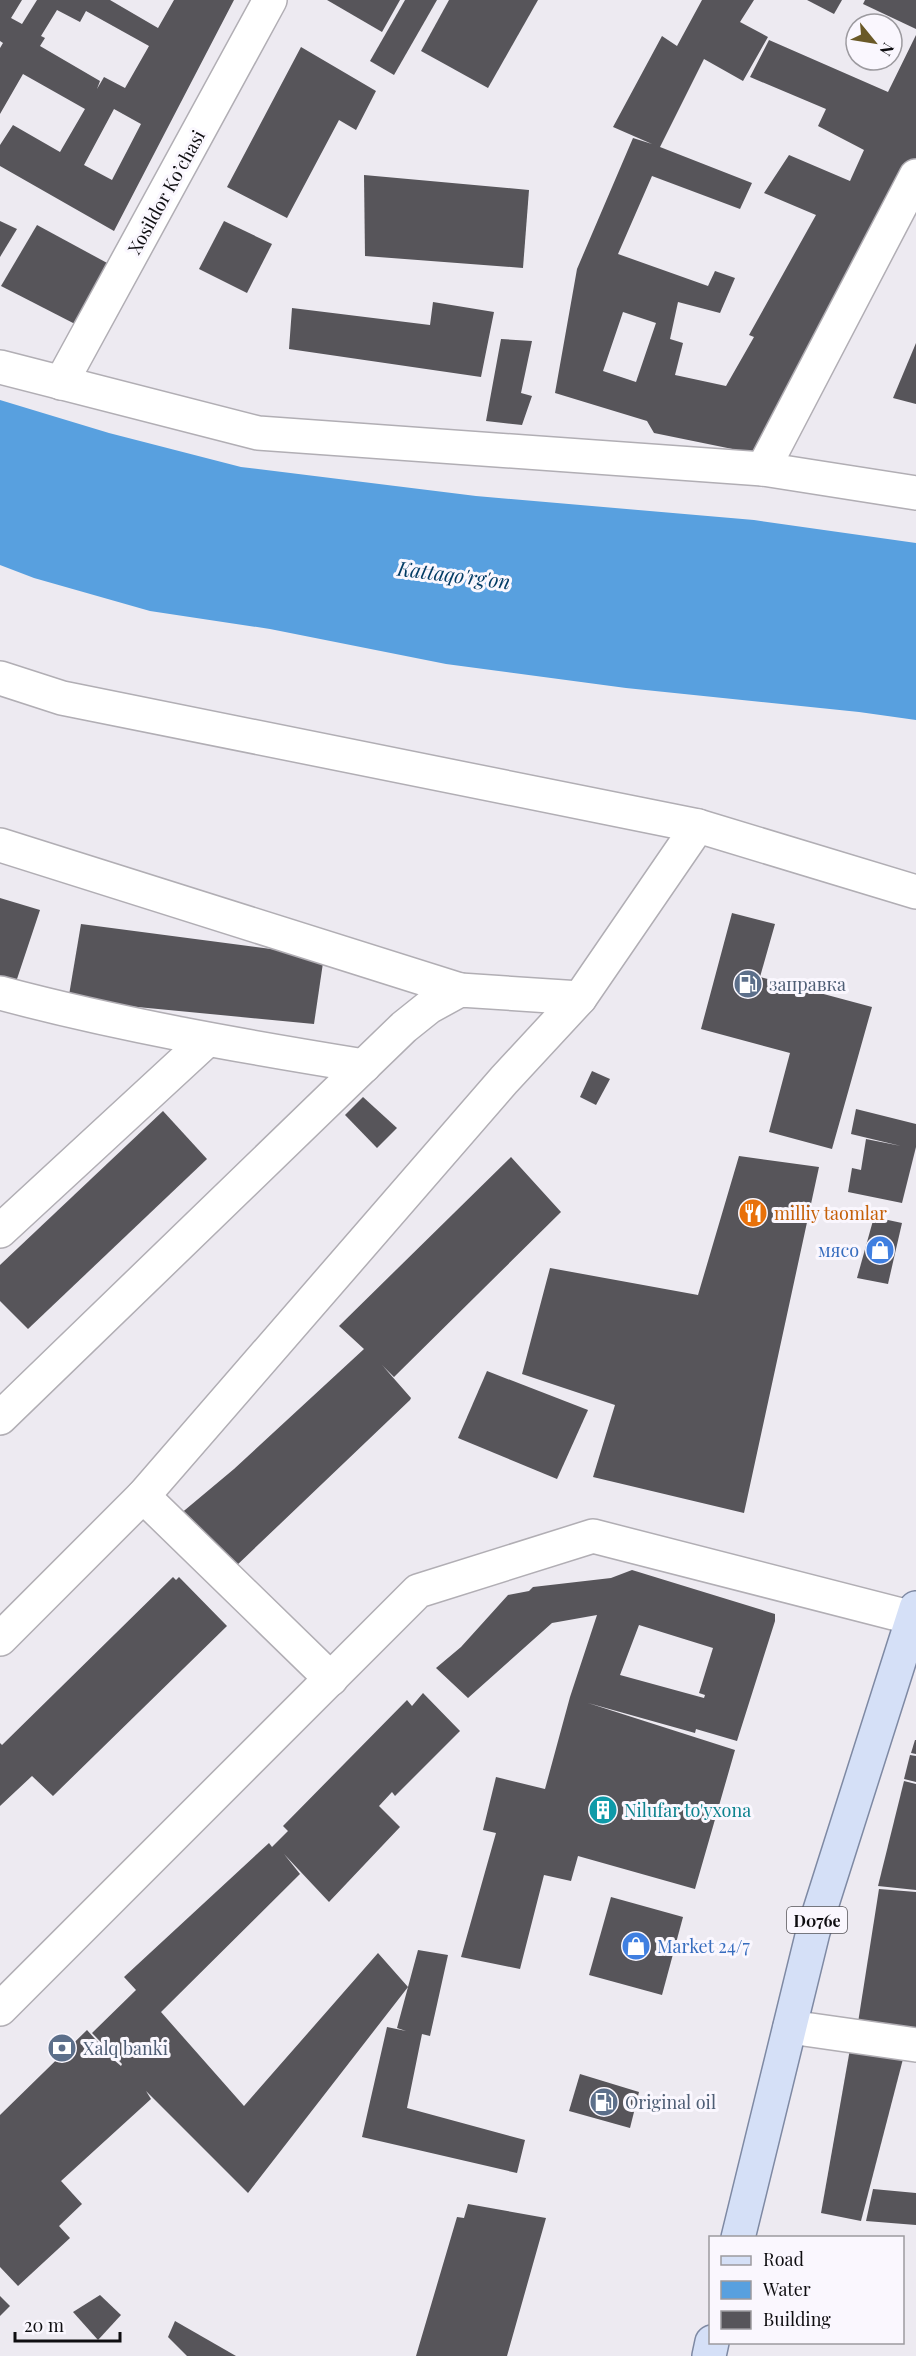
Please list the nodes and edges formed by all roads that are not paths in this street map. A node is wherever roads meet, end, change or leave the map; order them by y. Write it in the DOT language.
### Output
graph roads {
  1 [pos="270,0"];
  2 [pos="916,176"];
  3 [pos="0,367"];
  4 [pos="61,383"];
  5 [pos="763,469"];
  6 [pos="916,493"];
  7 [pos="0,678"];
  8 [pos="698,826"];
  9 [pos="0,845"];
  10 [pos="916,892"];
  11 [pos="460,990"];
  12 [pos="0,993"];
  13 [pos="580,998"];
  14 [pos="207,1040"];
  15 [pos="364,1066"];
  16 [pos="0,1231"];
  17 [pos="0,1418"];
  18 [pos="143,1496"];
  19 [pos="914,1613"];
  20 [pos="0,1639"];
  21 [pos="331,1679"];
  22 [pos="0,2009"];
  23 [pos="790,2027"];
  24 [pos="916,2045"];
  25 [pos="738,2236"];
  1 -- 4 [label="street, Xosildor Ko’chasi"];
  2 -- 5 [label="street"];
  3 -- 4 [label="street"];
  4 -- 5 [label="street"];
  5 -- 6 [label="street"];
  7 -- 8 [label="street"];
  8 -- 10 [label="street"];
  8 -- 13 [label="street"];
  9 -- 11 [label="street"];
  11 -- 13 [label="street"];
  11 -- 15 [label="street"];
  12 -- 14 [label="street"];
  13 -- 18 [label="street"];
  14 -- 15 [label="street"];
  14 -- 16 [label="street"];
  15 -- 17 [label="street"];
  18 -- 20 [label="street"];
  18 -- 21 [label="street"];
  19 -- 21 [label="street"];
  19 -- 23 [label="main road, D076e"];
  21 -- 22 [label="street"];
  23 -- 24 [label="street"];
  23 -- 25 [label="main road, D076e"];
}
